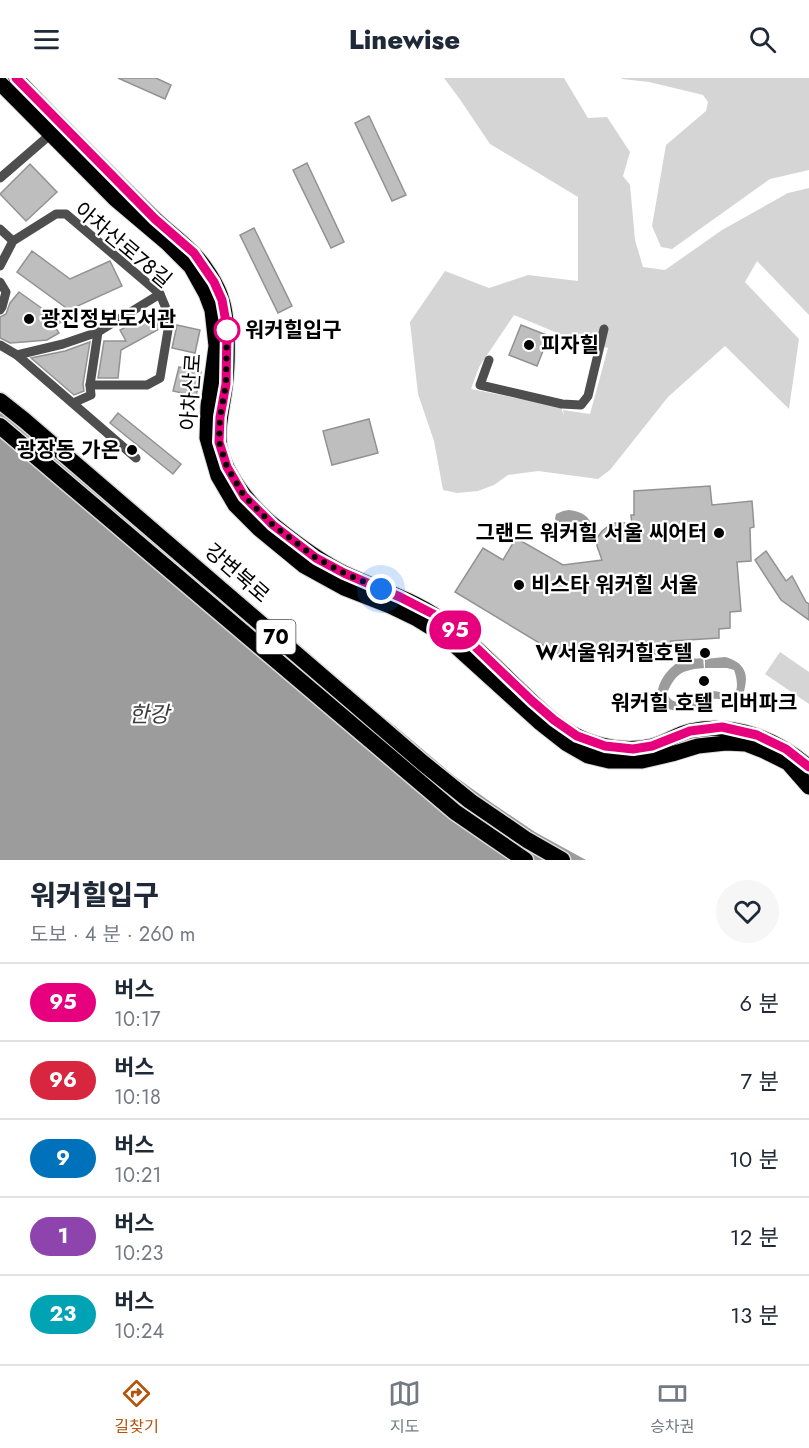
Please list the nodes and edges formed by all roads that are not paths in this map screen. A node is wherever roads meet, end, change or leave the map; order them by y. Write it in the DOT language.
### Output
graph roads {
  1 [pos="16,78"];
  2 [pos="0,83"];
  3 [pos="51,135"];
  4 [pos="0,178"];
  5 [pos="0,229"];
  6 [pos="13,241"];
  7 [pos="0,266"];
  8 [pos="0,282"];
  9 [pos="160,294"];
  10 [pos="0,310"];
  11 [pos="604,329"];
  12 [pos="98,332"];
  13 [pos="0,345"];
  14 [pos="17,355"];
  15 [pos="489,360"];
  16 [pos="90,385"];
  17 [pos="0,401"];
  18 [pos="73,403"];
  19 [pos="0,426"];
  20 [pos="136,458"];
  21 [pos="809,767"];
  22 [pos="809,787"];
  23 [pos="525,860"];
  24 [pos="562,860"];
  1 -- 21 [label="main road, 아차산로"];
  2 -- 3 [label="main road, 아차산로"];
  3 -- 4 [label="street"];
  3 -- 22 [label="main road, 아차산로"];
  5 -- 6 [label="street"];
  6 -- 7 [label="street"];
  6 -- 9 [label="street, 아차산로78길"];
  8 -- 10 [label="street"];
  9 -- 12 [label="street"];
  9 -- 16 [label="street, 아차산로78길"];
  11 -- 15 [label="street"];
  12 -- 14 [label="street"];
  12 -- 16 [label="street"];
  13 -- 14 [label="street"];
  14 -- 18 [label="street"];
  16 -- 18 [label="street"];
  17 -- 24 [label="highway, 강변북로 / 70"];
  18 -- 20 [label="street"];
  19 -- 23 [label="highway, 강변북로 / 70"];
}
